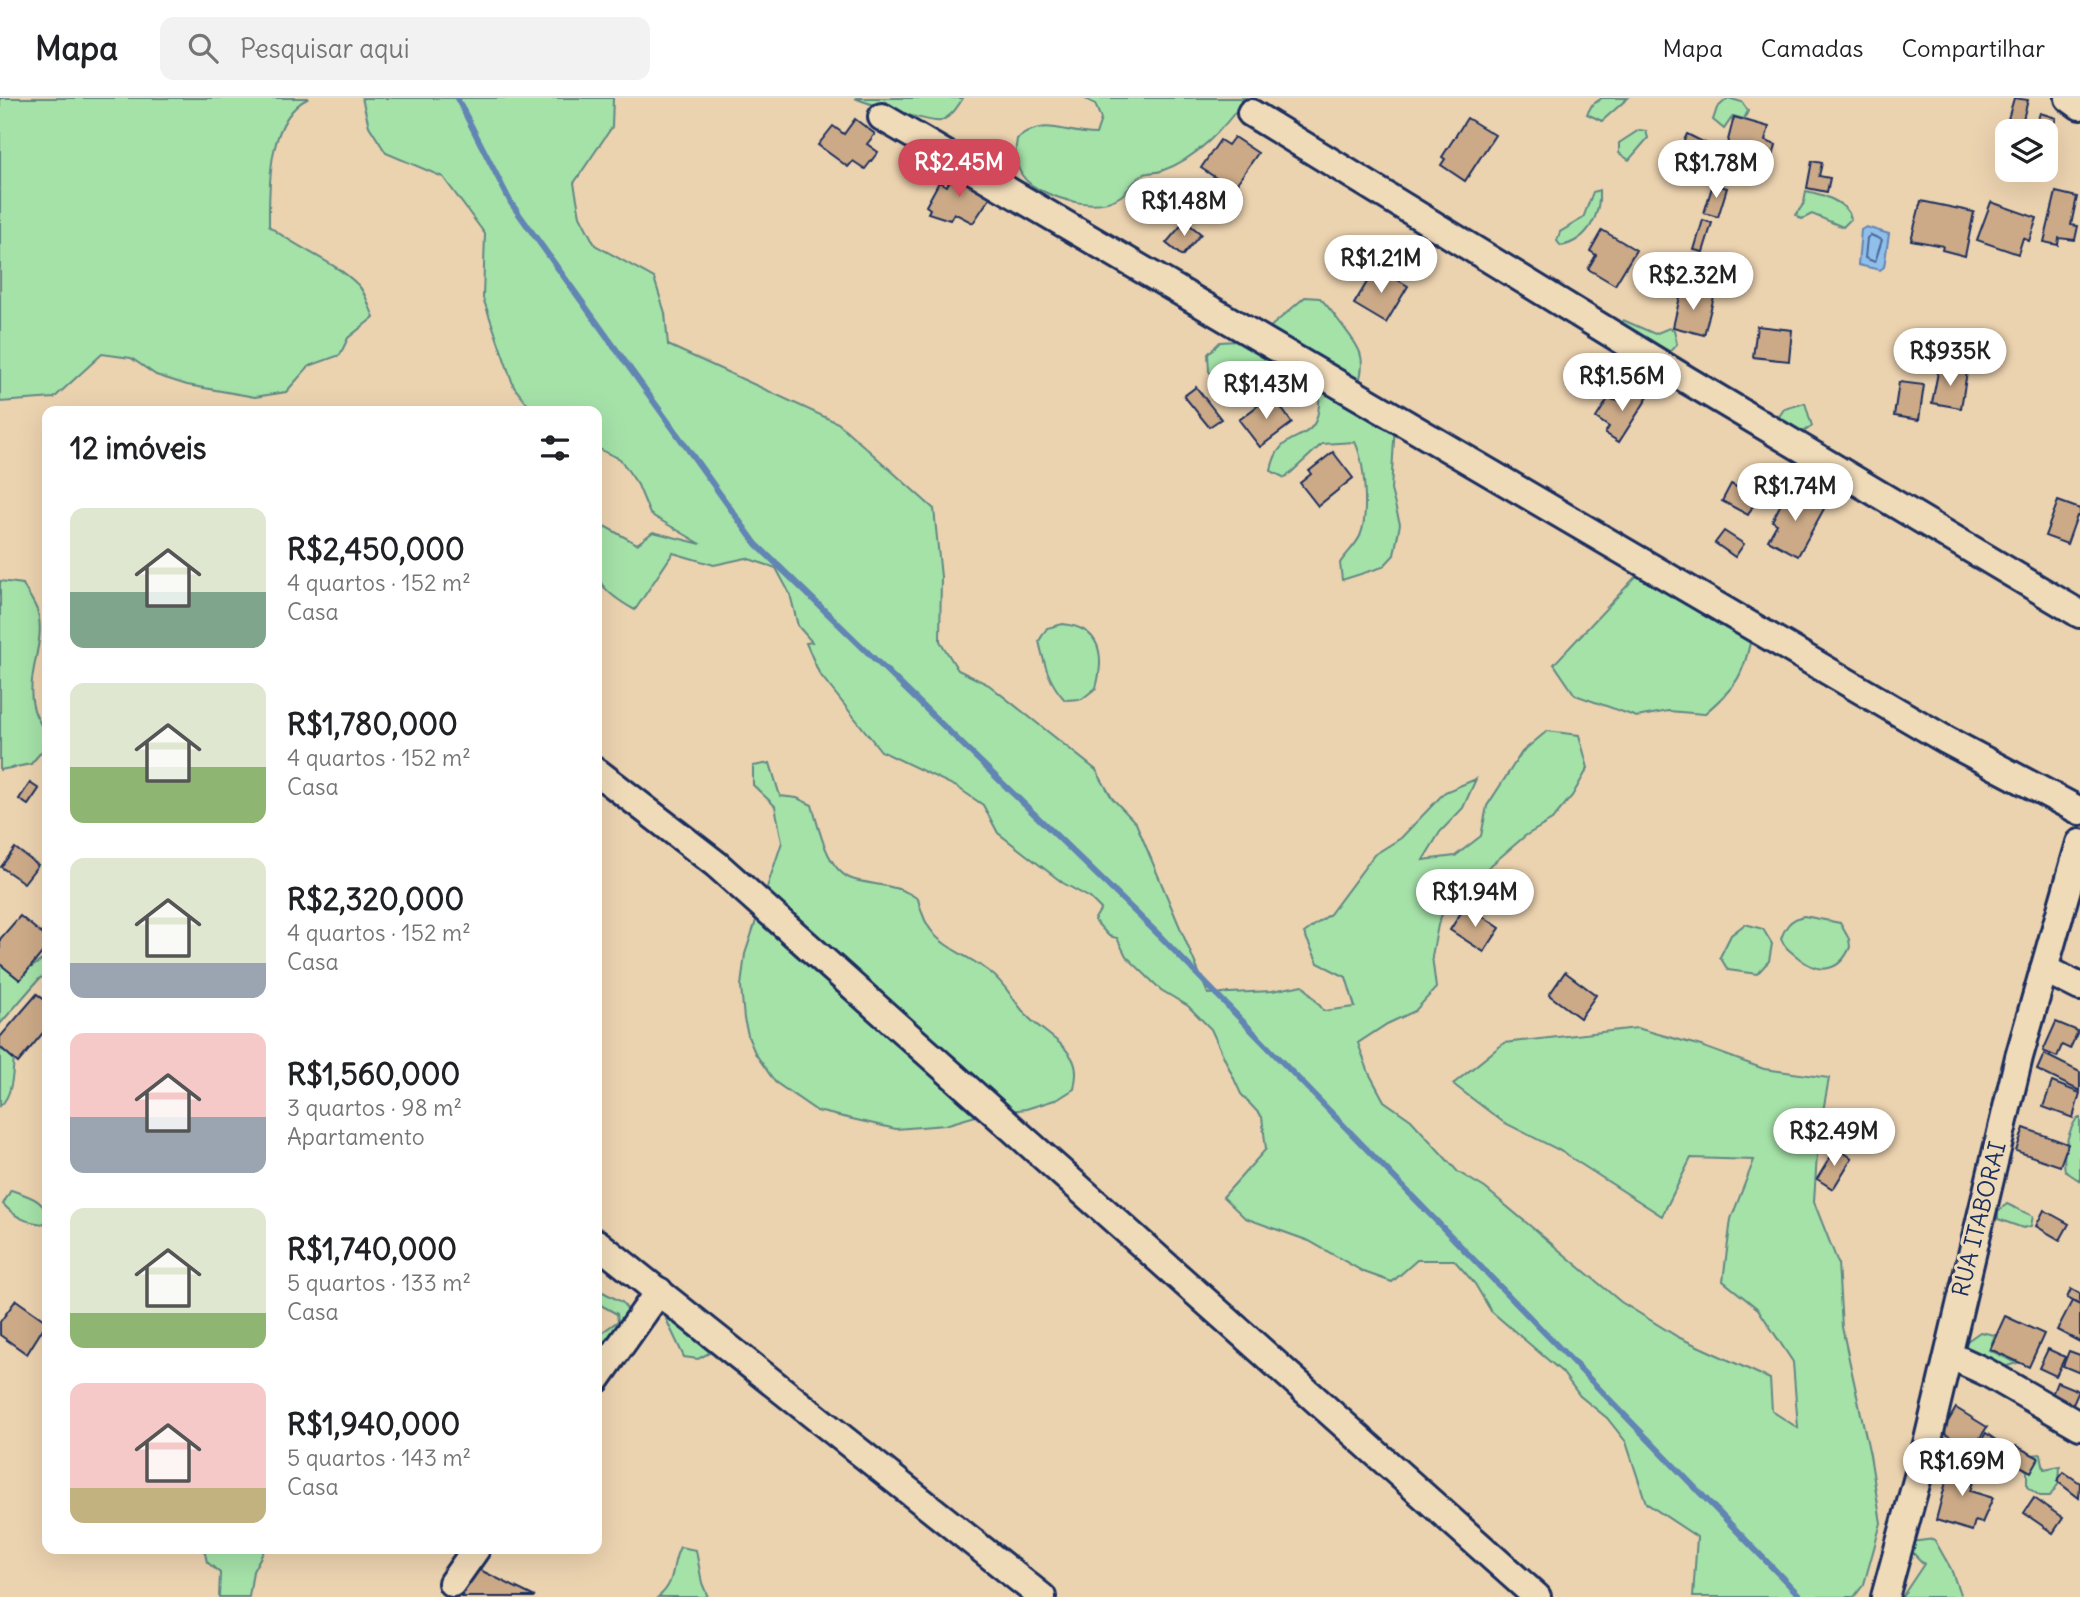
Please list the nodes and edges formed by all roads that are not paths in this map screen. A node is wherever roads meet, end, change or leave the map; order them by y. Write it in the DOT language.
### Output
graph roads {
  1 [pos="2069,98"];
  2 [pos="2080,106"];
  3 [pos="1251,113"];
  4 [pos="882,117"];
  5 [pos="2080,614"];
  6 [pos="602,776"];
  7 [pos="2080,811"];
  8 [pos="2080,843"];
  9 [pos="2044,969"];
  10 [pos="2080,987"];
  11 [pos="602,1247"];
  12 [pos="659,1291"];
  13 [pos="1949,1355"];
  14 [pos="602,1372"];
  15 [pos="2080,1426"];
  16 [pos="472,1554"];
  17 [pos="452,1583"];
  18 [pos="1042,1597"];
  19 [pos="1537,1597"];
  20 [pos="1885,1597"];
  1 -- 2 [label="street"];
  3 -- 5 [label="street"];
  4 -- 7 [label="street"];
  6 -- 19 [label="street"];
  8 -- 9 [label="street, RUA ITABORAI"];
  9 -- 10 [label="street"];
  9 -- 13 [label="street, RUA ITABORAI"];
  11 -- 12 [label="street"];
  12 -- 14 [label="street"];
  12 -- 18 [label="street"];
  13 -- 15 [label="street"];
  13 -- 20 [label="street, RUA ITABORAI"];
  16 -- 17 [label="street"];
}
